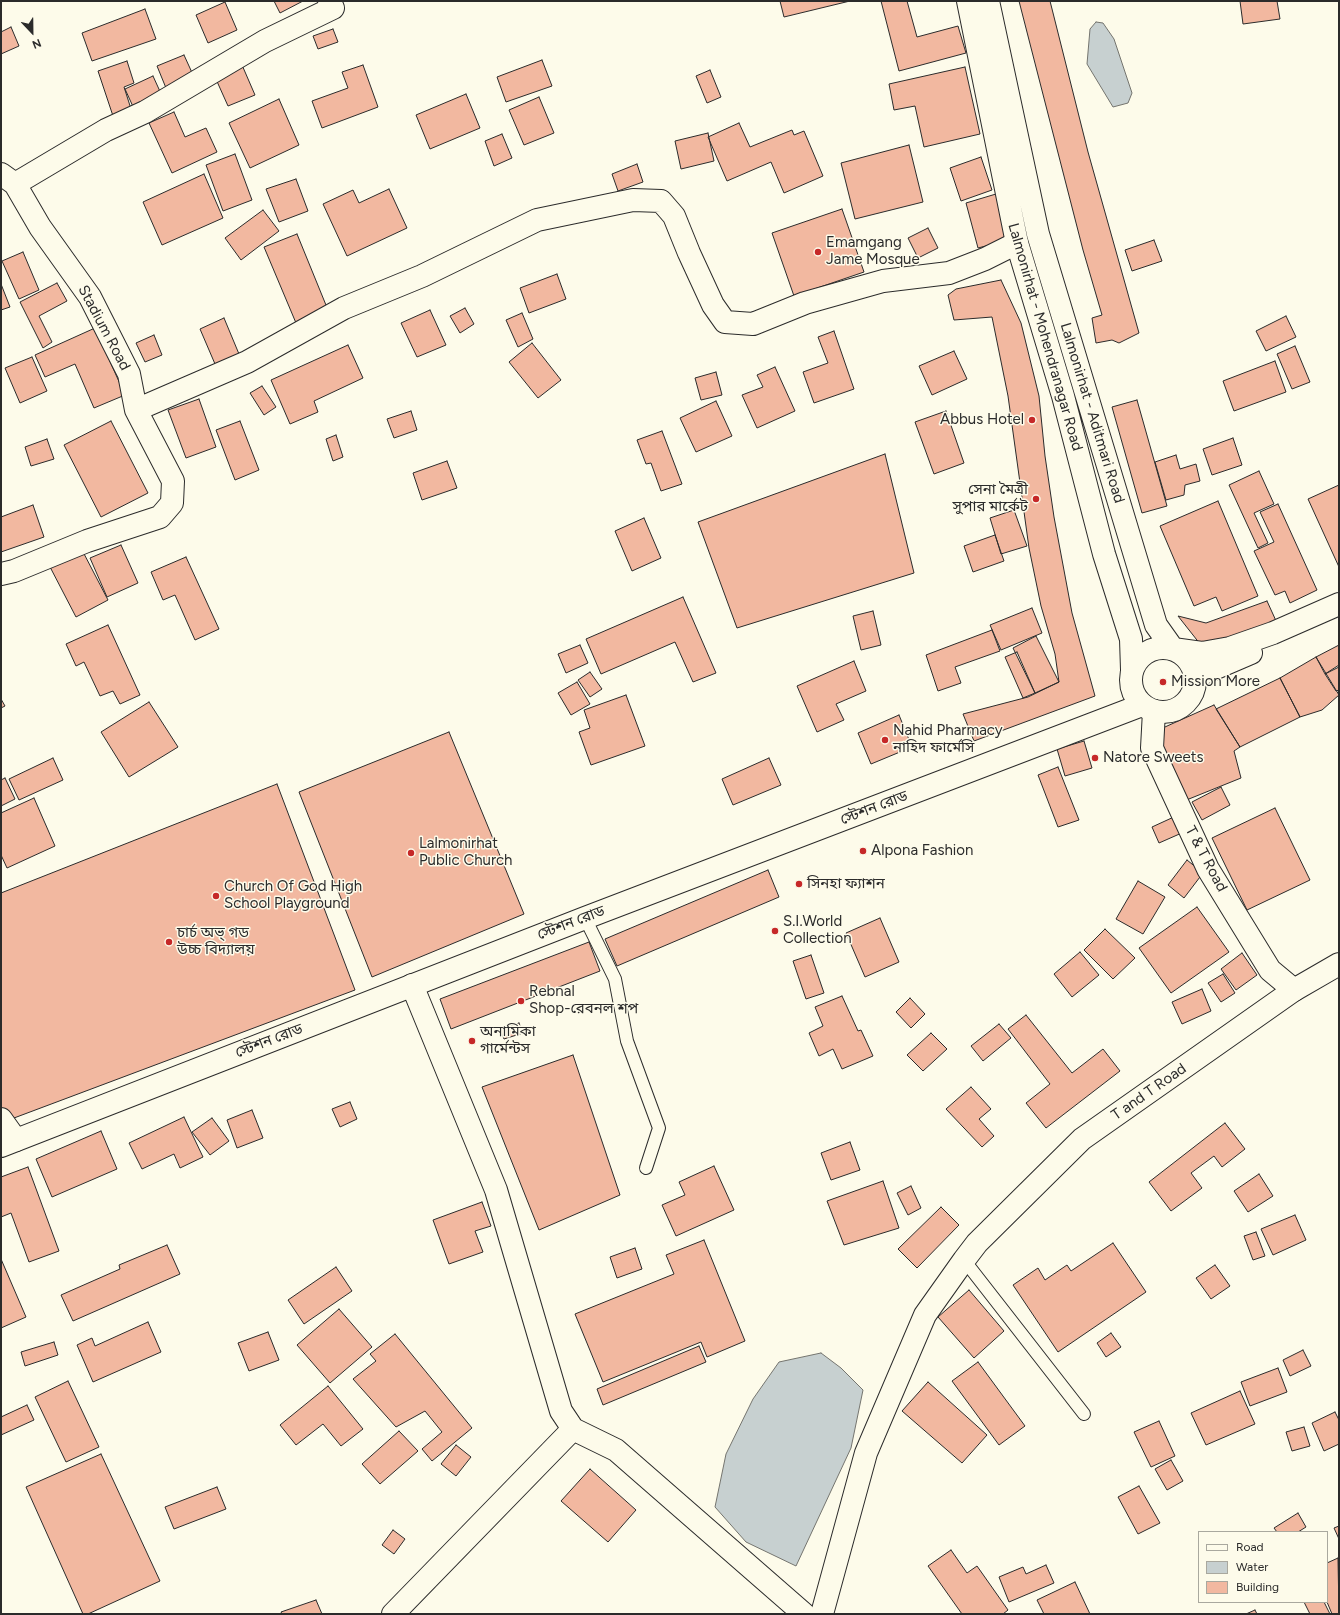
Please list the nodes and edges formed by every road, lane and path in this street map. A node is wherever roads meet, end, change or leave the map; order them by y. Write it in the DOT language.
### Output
graph roads {
  1 [pos="329,1"];
  2 [pos="968,1"];
  3 [pos="988,1"];
  4 [pos="8,179"];
  5 [pos="1017,243"];
  6 [pos="136,410"];
  7 [pos="1,574"];
  8 [pos="1339,604"];
  9 [pos="1339,616"];
  10 [pos="1173,649"];
  11 [pos="1132,670"];
  12 [pos="1195,677"];
  13 [pos="1148,708"];
  14 [pos="585,918"];
  15 [pos="1339,964"];
  16 [pos="412,985"];
  17 [pos="1294,990"];
  18 [pos="1,1119"];
  19 [pos="8,1143"];
  20 [pos="646,1168"];
  21 [pos="964,1260"];
  22 [pos="1084,1414"];
  23 [pos="573,1429"];
  24 [pos="393,1614"];
  25 [pos="804,1614"];
  26 [pos="822,1614"];
  1 -- 4 [label="main road"];
  2 -- 5 [label="main road, Lalmonirhat - Mohendranagar Road"];
  3 -- 10 [label="main road, Lalmonirhat - Aditmari Road"];
  4 -- 6 [label="main road, Stadium Road"];
  5 -- 6 [label="main road"];
  5 -- 11 [label="main road, Lalmonirhat - Mohendranagar Road"];
  6 -- 7 [label="main road, Stadium Road"];
  8 -- 10 [label="main road"];
  9 -- 12 [label="main road"];
  10 -- 11 [label="main road"];
  10 -- 12 [label="main road"];
  11 -- 13 [label="main road"];
  12 -- 13 [label="main road"];
  13 -- 14 [label="main road, স্টেশন রোড"];
  13 -- 17 [label="main road, T & T Road"];
  14 -- 16 [label="main road, স্টেশন রোড"];
  14 -- 20 [label="lane"];
  15 -- 17 [label="main road, T and T Road"];
  16 -- 19 [label="main road, স্টেশন রোড"];
  16 -- 23 [label="main road"];
  17 -- 21 [label="main road, T and T Road"];
  18 -- 19 [label="main road"];
  21 -- 22 [label="lane"];
  21 -- 26 [label="main road, T and T Road"];
  23 -- 24 [label="main road"];
  23 -- 25 [label="main road"];
}
